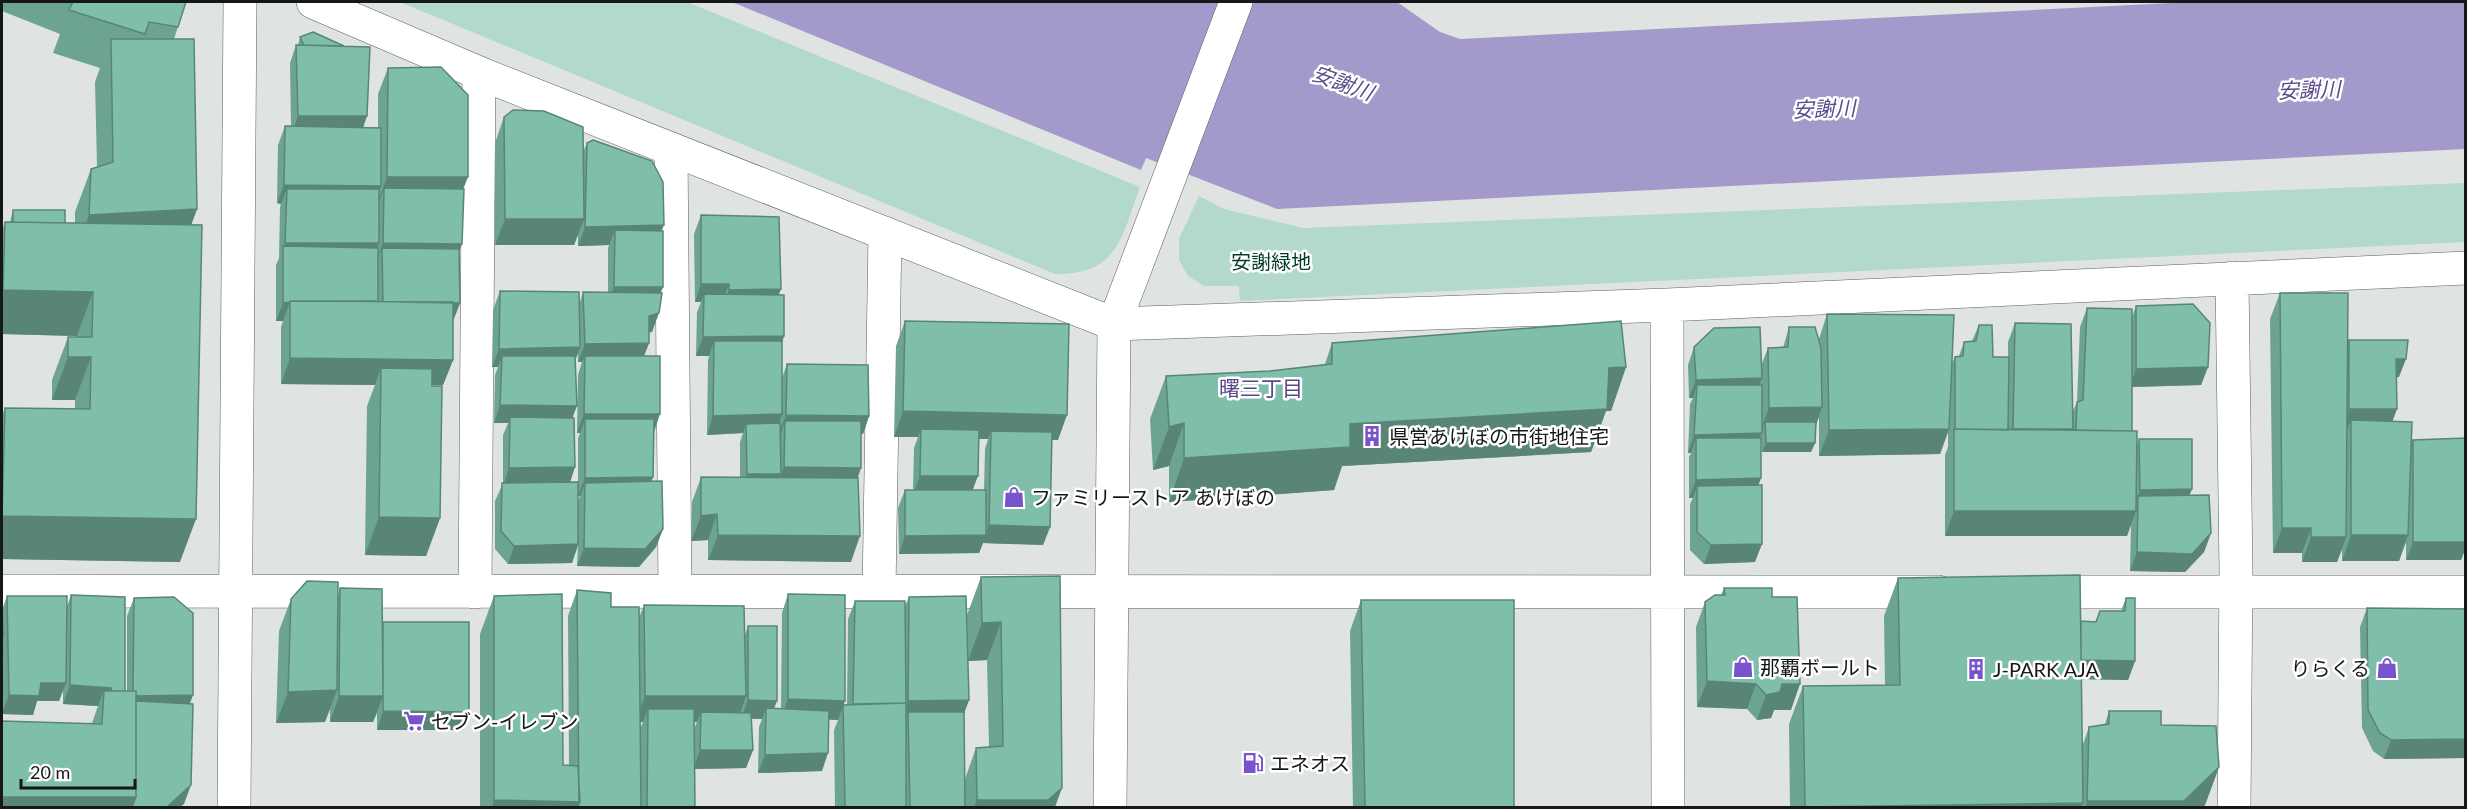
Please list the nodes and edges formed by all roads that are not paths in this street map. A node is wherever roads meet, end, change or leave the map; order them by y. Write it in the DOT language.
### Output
graph roads {
  1 [pos="240,2"];
  2 [pos="313,2"];
  3 [pos="1236,2"];
  4 [pos="479,73"];
  5 [pos="671,148"];
  6 [pos="885,234"];
  7 [pos="2466,268"];
  8 [pos="2232,278"];
  9 [pos="1667,305"];
  10 [pos="1114,324"];
  11 [pos="2,591"];
  12 [pos="236,591"];
  13 [pos="675,591"];
  14 [pos="879,591"];
  15 [pos="1111,591"];
  16 [pos="475,592"];
  17 [pos="1667,592"];
  18 [pos="1972,592"];
  19 [pos="2008,592"];
  20 [pos="2236,592"];
  21 [pos="2466,592"];
  22 [pos="234,807"];
  23 [pos="1110,807"];
  24 [pos="1668,807"];
  25 [pos="2234,807"];
  1 -- 12 [label="street"];
  2 -- 4 [label="street"];
  3 -- 10 [label="street"];
  4 -- 5 [label="street"];
  4 -- 16 [label="street"];
  5 -- 6 [label="street"];
  5 -- 13 [label="street"];
  6 -- 10 [label="street"];
  6 -- 14 [label="street"];
  7 -- 8 [label="street"];
  8 -- 9 [label="street"];
  8 -- 20 [label="street"];
  9 -- 10 [label="street"];
  9 -- 17 [label="street"];
  10 -- 15 [label="street"];
  11 -- 12 [label="street"];
  12 -- 16 [label="street"];
  12 -- 22 [label="street"];
  13 -- 14 [label="street"];
  13 -- 16 [label="street"];
  14 -- 15 [label="street"];
  15 -- 17 [label="street"];
  15 -- 23 [label="street"];
  17 -- 18 [label="street"];
  17 -- 24 [label="street"];
  19 -- 20 [label="street"];
  20 -- 21 [label="street"];
  20 -- 25 [label="street"];
}
